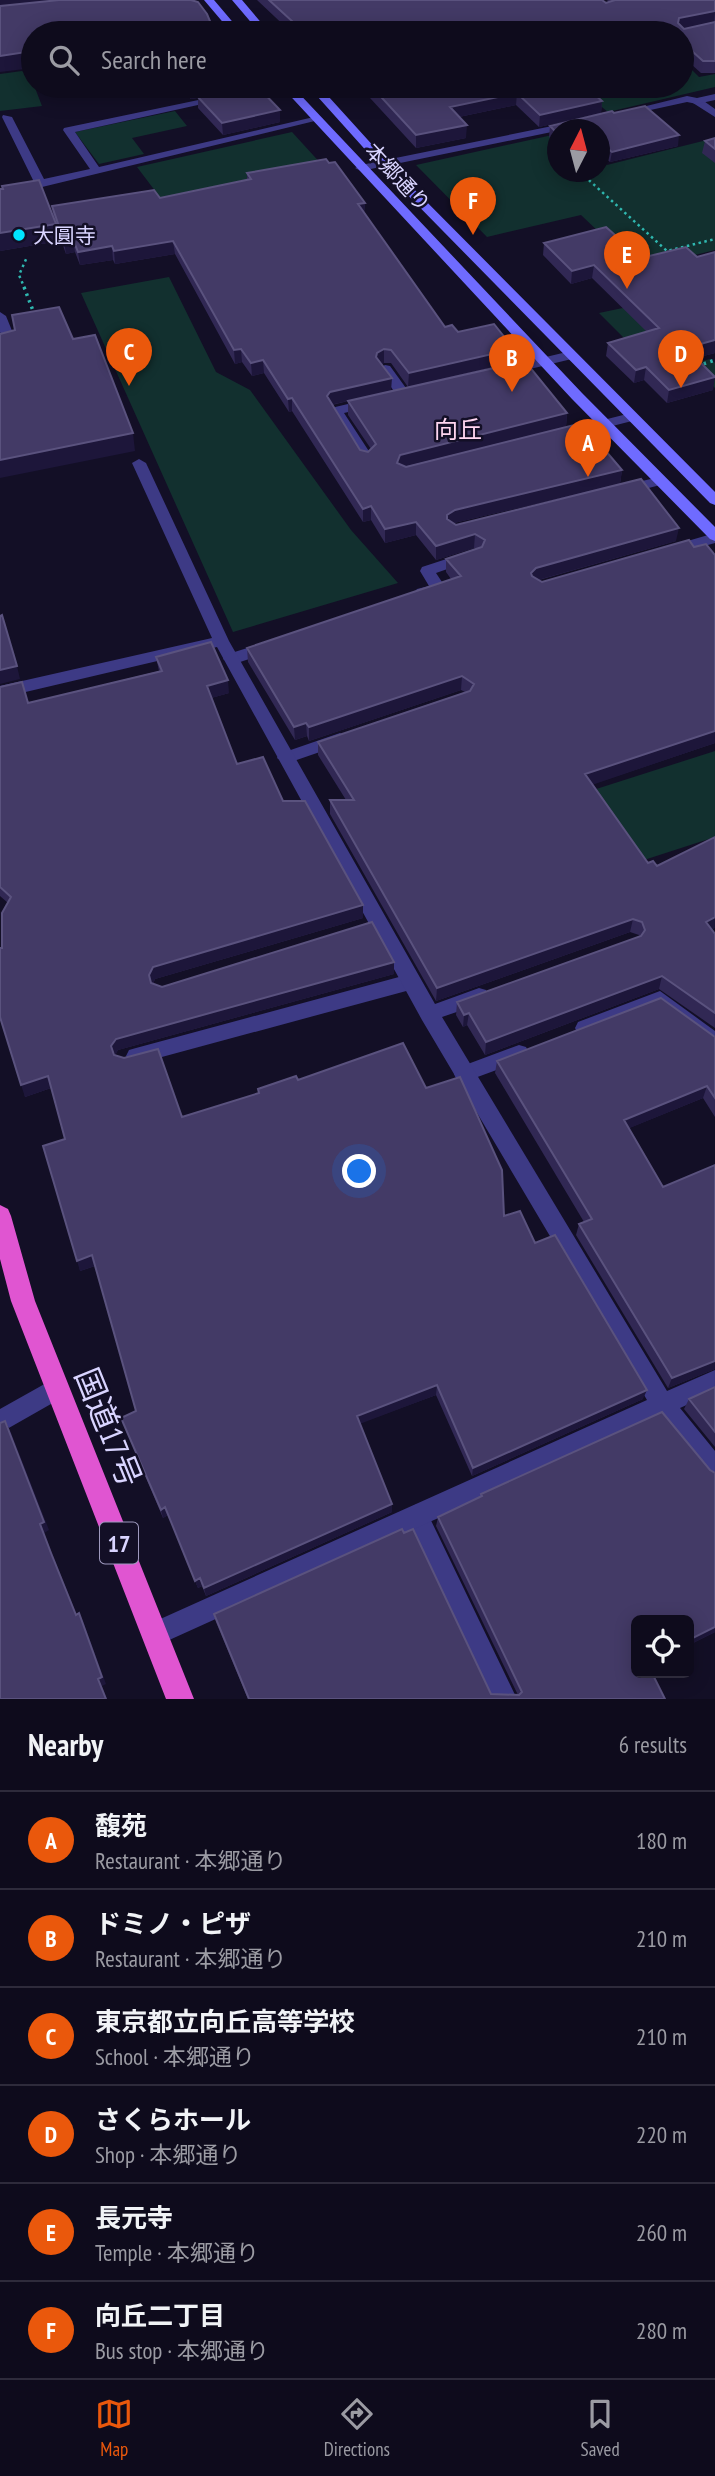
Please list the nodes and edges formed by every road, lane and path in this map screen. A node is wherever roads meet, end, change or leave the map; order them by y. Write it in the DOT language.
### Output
graph roads {
  1 [pos="209,0"];
  2 [pos="237,0"];
  3 [pos="227,21"];
  4 [pos="255,21"];
  5 [pos="715,97"];
  6 [pos="236,98"];
  7 [pos="298,98"];
  8 [pos="324,98"];
  9 [pos="697,101"];
  10 [pos="715,114"];
  11 [pos="7,117"];
  12 [pos="606,117"];
  13 [pos="318,119"];
  14 [pos="547,130"];
  15 [pos="384,164"];
  16 [pos="361,168"];
  17 [pos="96,170"];
  18 [pos="591,182"];
  19 [pos="40,183"];
  20 [pos="0,198"];
  21 [pos="715,239"];
  22 [pos="27,257"];
  23 [pos="0,316"];
  24 [pos="36,318"];
  25 [pos="0,345"];
  26 [pos="571,355"];
  27 [pos="715,360"];
  28 [pos="544,361"];
  29 [pos="691,368"];
  30 [pos="385,369"];
  31 [pos="496,373"];
  32 [pos="631,417"];
  33 [pos="604,424"];
  34 [pos="557,436"];
  35 [pos="367,459"];
  36 [pos="139,463"];
  37 [pos="659,481"];
  38 [pos="610,493"];
  39 [pos="715,500"];
  40 [pos="715,537"];
  41 [pos="475,555"];
  42 [pos="656,555"];
  43 [pos="412,597"];
  44 [pos="221,641"];
  45 [pos="283,641"];
  46 [pos="231,659"];
  47 [pos="0,692"];
  48 [pos="361,732"];
  49 [pos="285,758"];
  50 [pos="411,982"];
  51 [pos="492,991"];
  52 [pos="429,1014"];
  53 [pos="568,1034"];
  54 [pos="715,1042"];
  55 [pos="542,1044"];
  56 [pos="126,1059"];
  57 [pos="464,1074"];
  58 [pos="0,1216"];
  59 [pos="715,1381"];
  60 [pos="57,1388"];
  61 [pos="662,1404"];
  62 [pos="0,1422"];
  63 [pos="715,1469"];
  64 [pos="417,1516"];
  65 [pos="156,1634"];
  66 [pos="180,1699"];
  67 [pos="504,1699"];
  1 -- 3 [label="main road"];
  2 -- 4 [label="main road"];
  5 -- 9 [label="street"];
  6 -- 17 [label="street"];
  7 -- 13 [label="main road, 本郷通り"];
  8 -- 15 [label="main road, 本郷通り"];
  9 -- 10 [label="street"];
  9 -- 12 [label="street"];
  11 -- 19 [label="street"];
  13 -- 16 [label="main road, 本郷通り"];
  13 -- 17 [label="street"];
  14 -- 15 [label="street"];
  15 -- 16 [label="street"];
  15 -- 26 [label="main road, 本郷通り"];
  16 -- 28 [label="main road, 本郷通り"];
  17 -- 19 [label="street"];
  18 -- 21 [label="path"];
  19 -- 20 [label="street"];
  22 -- 24 [label="path"];
  23 -- 25 [label="street"];
  26 -- 28 [label="street"];
  26 -- 32 [label="main road, 本郷通り"];
  27 -- 29 [label="path"];
  28 -- 31 [label="street"];
  28 -- 33 [label="main road, 本郷通り"];
  30 -- 35 [label="street"];
  32 -- 33 [label="street"];
  32 -- 39 [label="main road, 本郷通り"];
  33 -- 34 [label="street"];
  33 -- 37 [label="main road, 本郷通り"];
  36 -- 44 [label="street"];
  37 -- 38 [label="street"];
  37 -- 40 [label="main road, 本郷通り"];
  40 -- 42 [label="street"];
  41 -- 43 [label="street"];
  44 -- 46 [label="street"];
  44 -- 47 [label="street"];
  45 -- 46 [label="street"];
  46 -- 49 [label="street"];
  48 -- 49 [label="street"];
  49 -- 50 [label="street"];
  50 -- 52 [label="street"];
  50 -- 56 [label="street"];
  51 -- 52 [label="street"];
  52 -- 57 [label="street"];
  53 -- 54 [label="street"];
  55 -- 57 [label="street"];
  57 -- 61 [label="street"];
  58 -- 60 [label="highway, 国道17号 / 17"];
  59 -- 61 [label="street"];
  60 -- 62 [label="street"];
  60 -- 65 [label="highway, 国道17号 / 17"];
  61 -- 63 [label="street"];
  61 -- 64 [label="street"];
  64 -- 65 [label="street"];
  64 -- 67 [label="street"];
  65 -- 66 [label="highway, 国道17号 / 17"];
}
